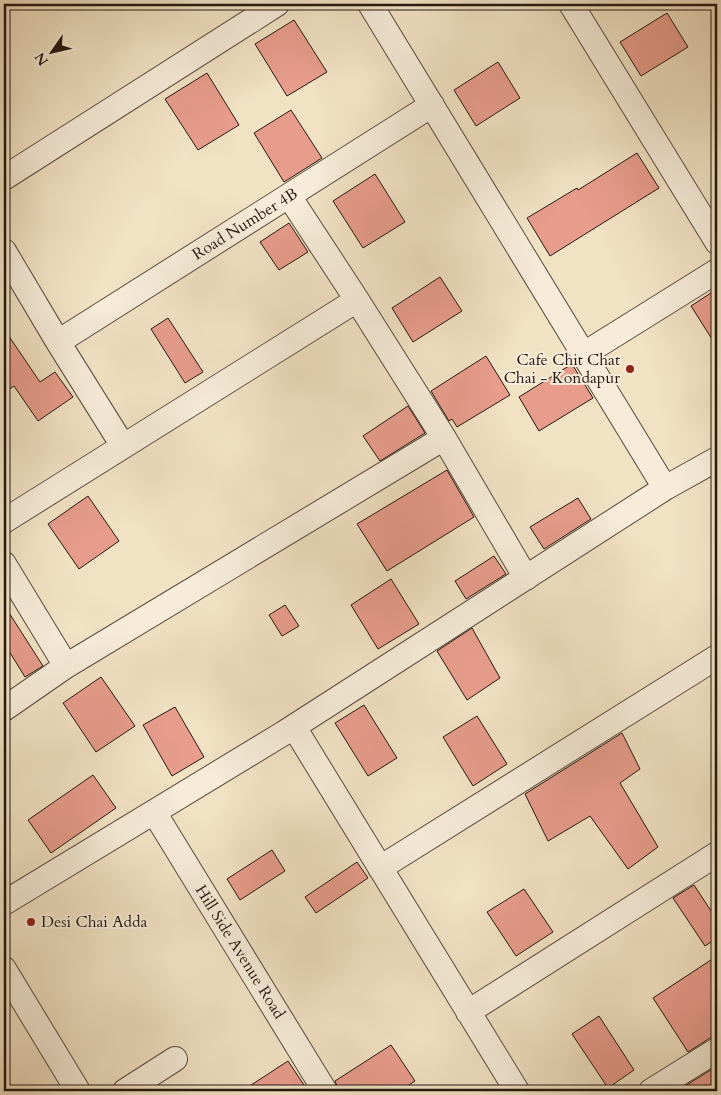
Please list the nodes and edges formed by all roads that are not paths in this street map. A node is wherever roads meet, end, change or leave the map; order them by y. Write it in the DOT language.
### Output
graph roads {
  1 [pos="277,4"];
  2 [pos="370,4"];
  3 [pos="571,4"];
  4 [pos="432,105"];
  5 [pos="4,178"];
  6 [pos="289,196"];
  7 [pos="717,242"];
  8 [pos="4,251"];
  9 [pos="717,271"];
  10 [pos="357,300"];
  11 [pos="58,342"];
  12 [pos="584,354"];
  13 [pos="444,438"];
  14 [pos="123,446"];
  15 [pos="717,459"];
  16 [pos="665,488"];
  17 [pos="4,521"];
  18 [pos="4,564"];
  19 [pos="526,578"];
  20 [pos="717,657"];
  21 [pos="66,666"];
  22 [pos="4,709"];
  23 [pos="294,727"];
  24 [pos="154,812"];
  25 [pos="717,854"];
  26 [pos="380,868"];
  27 [pos="4,902"];
  28 [pos="4,969"];
  29 [pos="468,1012"];
  30 [pos="717,1050"];
  31 [pos="174,1059"];
  32 [pos="149,1085"];
  33 [pos="78,1091"];
  34 [pos="125,1091"];
  35 [pos="325,1091"];
  36 [pos="517,1091"];
  37 [pos="651,1091"];
  1 -- 5 [label="street"];
  2 -- 4 [label="street"];
  3 -- 7 [label="street"];
  4 -- 6 [label="street, Road Number 4B"];
  4 -- 12 [label="street"];
  6 -- 10 [label="street"];
  6 -- 11 [label="street, Road Number 4B"];
  8 -- 11 [label="street"];
  9 -- 12 [label="street"];
  10 -- 13 [label="street"];
  10 -- 14 [label="street"];
  11 -- 14 [label="street"];
  12 -- 16 [label="street"];
  13 -- 19 [label="street"];
  13 -- 21 [label="street"];
  14 -- 17 [label="street"];
  15 -- 16 [label="street"];
  16 -- 19 [label="street"];
  18 -- 21 [label="street"];
  19 -- 23 [label="street"];
  20 -- 26 [label="street"];
  21 -- 22 [label="street"];
  23 -- 24 [label="street"];
  23 -- 26 [label="street"];
  24 -- 27 [label="street"];
  24 -- 35 [label="street, Hill Side Avenue Road"];
  25 -- 29 [label="street"];
  26 -- 29 [label="street"];
  28 -- 33 [label="street"];
  29 -- 36 [label="street"];
  30 -- 37 [label="street"];
  31 -- 32 [label="street"];
  32 -- 34 [label="street"];
}
